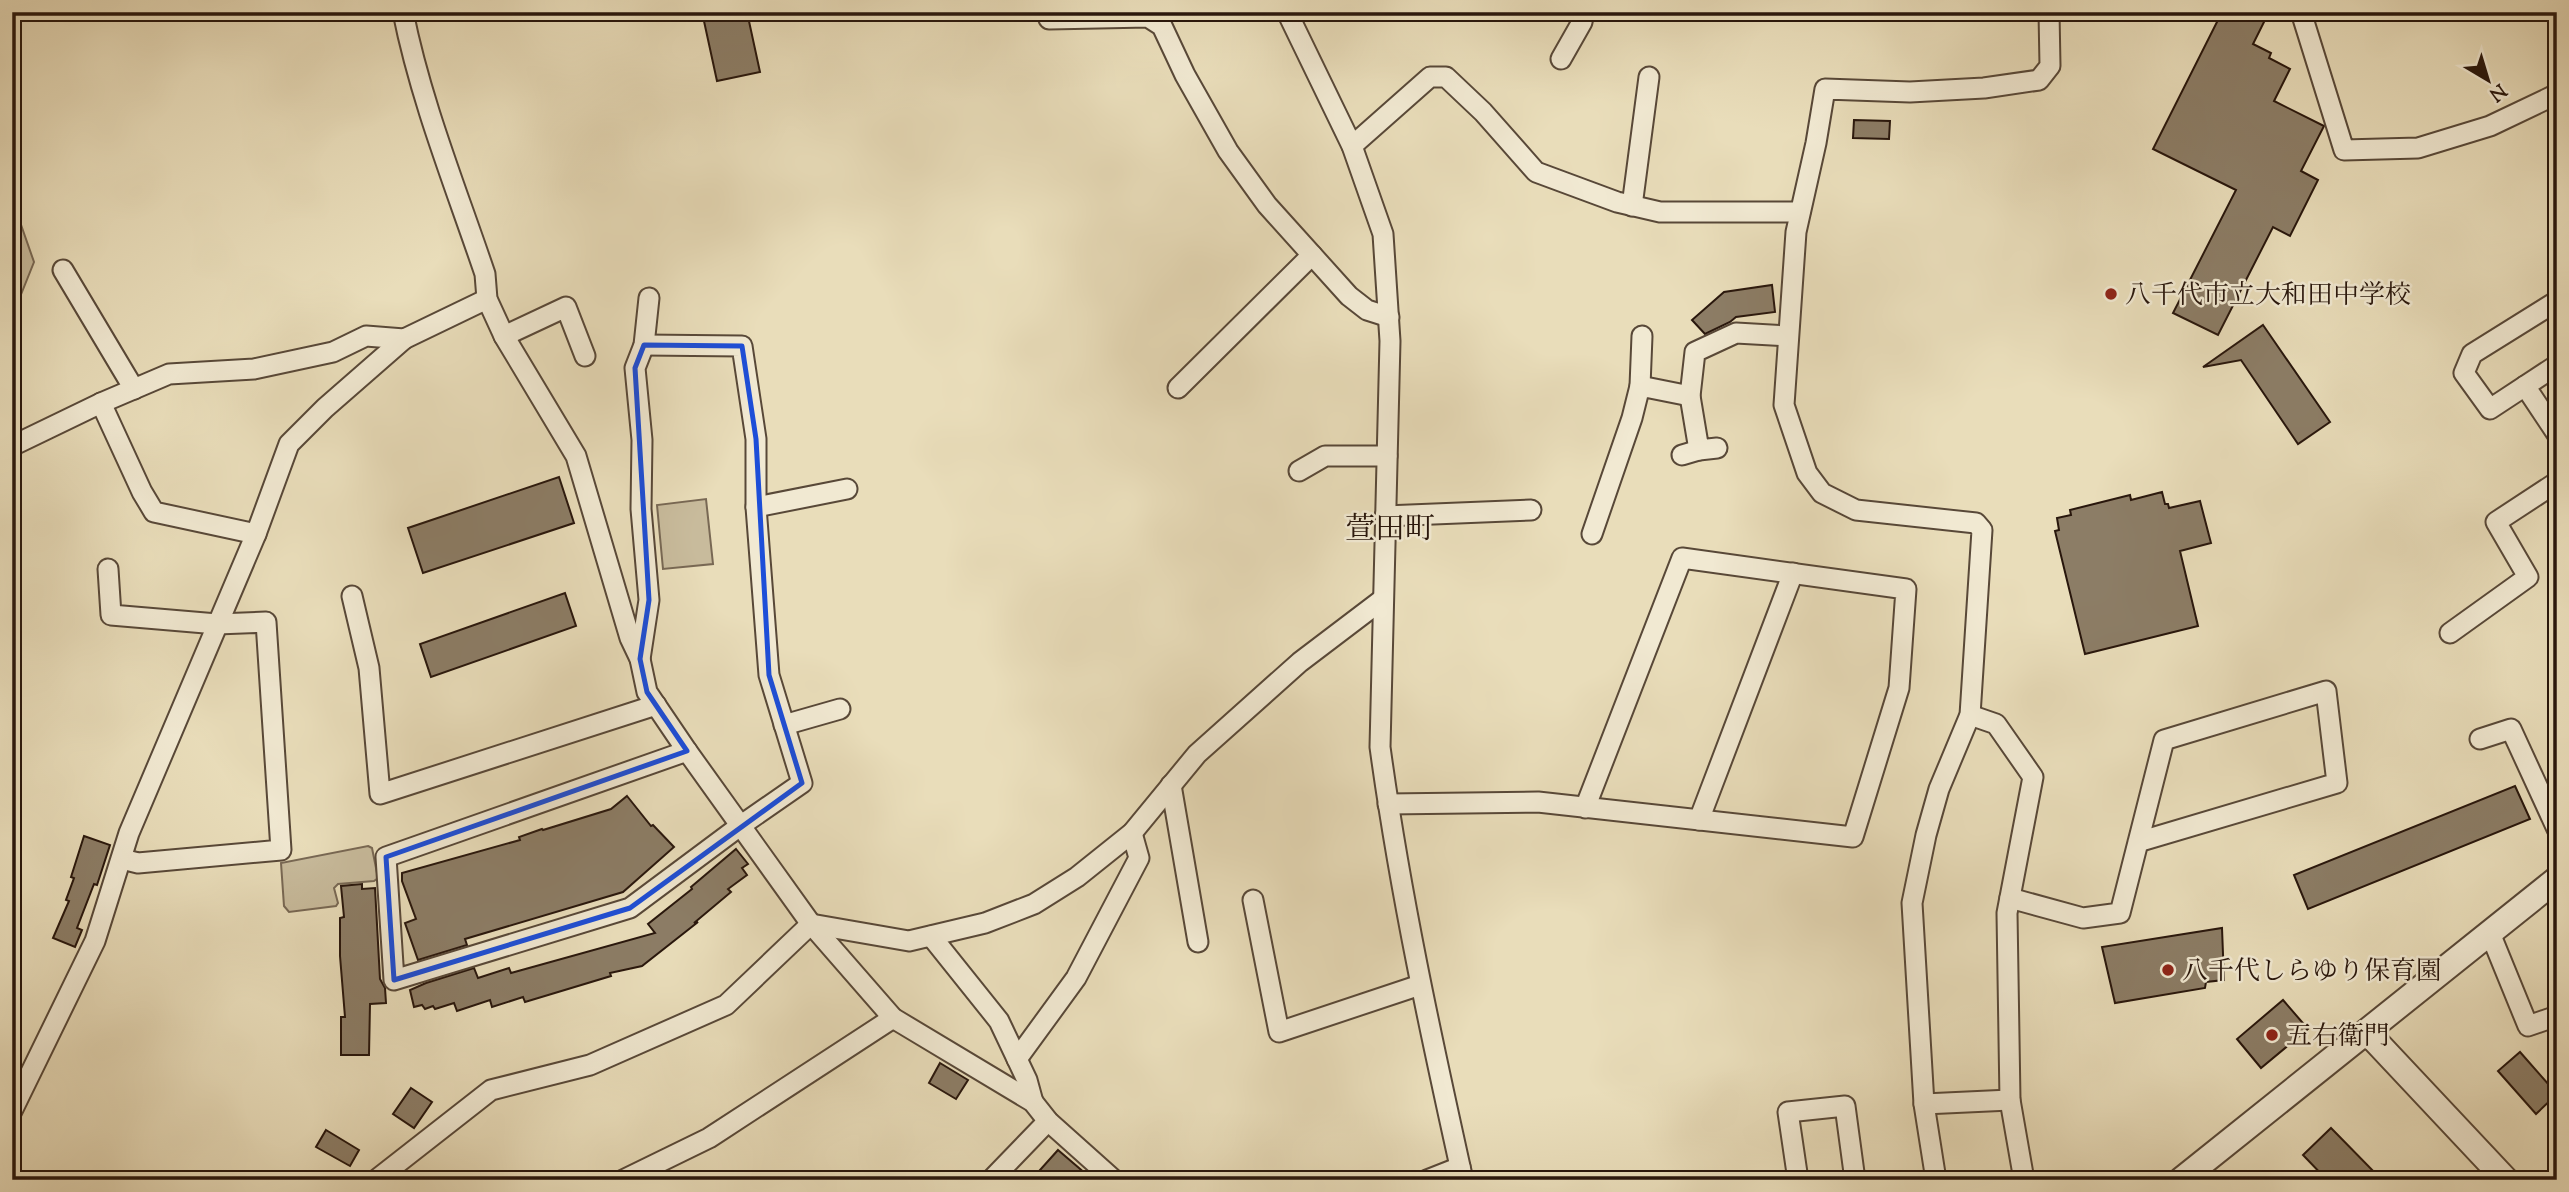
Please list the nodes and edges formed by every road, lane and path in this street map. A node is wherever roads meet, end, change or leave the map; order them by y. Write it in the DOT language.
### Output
graph roads {
  1 [pos="402,12"];
  2 [pos="1287,12"];
  3 [pos="1584,12"];
  4 [pos="2049,12"];
  5 [pos="2301,12"];
  6 [pos="1049,19"];
  7 [pos="1561,59"];
  8 [pos="1649,77"];
  9 [pos="2557,94"];
  10 [pos="1352,146"];
  11 [pos="1632,206"];
  12 [pos="1800,212"];
  13 [pos="1312,255"];
  14 [pos="63,270"];
  15 [pos="649,298"];
  16 [pos="487,299"];
  17 [pos="2557,301"];
  18 [pos="1388,317"];
  19 [pos="504,336"];
  20 [pos="1642,336"];
  21 [pos="1788,336"];
  22 [pos="404,339"];
  23 [pos="644,345"];
  24 [pos="585,356"];
  25 [pos="2557,365"];
  26 [pos="1640,386"];
  27 [pos="2525,386"];
  28 [pos="1178,388"];
  29 [pos="134,389"];
  30 [pos="1690,396"];
  31 [pos="101,403"];
  32 [pos="2557,433"];
  33 [pos="12,446"];
  34 [pos="1699,451"];
  35 [pos="1387,456"];
  36 [pos="1299,471"];
  37 [pos="2557,482"];
  38 [pos="848,488"];
  39 [pos="756,507"];
  40 [pos="1531,510"];
  41 [pos="1385,516"];
  42 [pos="256,534"];
  43 [pos="1592,534"];
  44 [pos="108,569"];
  45 [pos="1793,573"];
  46 [pos="352,596"];
  47 [pos="1383,599"];
  48 [pos="217,624"];
  49 [pos="2450,633"];
  50 [pos="640,659"];
  51 [pos="656,705"];
  52 [pos="840,709"];
  53 [pos="1970,715"];
  54 [pos="784,725"];
  55 [pos="2480,739"];
  56 [pos="687,751"];
  57 [pos="1171,785"];
  58 [pos="1388,804"];
  59 [pos="1585,807"];
  60 [pos="1699,820"];
  61 [pos="740,826"];
  62 [pos="2557,829"];
  63 [pos="1132,833"];
  64 [pos="2138,842"];
  65 [pos="122,859"];
  66 [pos="2557,879"];
  67 [pos="2010,898"];
  68 [pos="1253,900"];
  69 [pos="811,925"];
  70 [pos="2490,933"];
  71 [pos="931,936"];
  72 [pos="1198,942"];
  73 [pos="1420,985"];
  74 [pos="2557,1016"];
  75 [pos="893,1018"];
  76 [pos="2367,1032"];
  77 [pos="1017,1059"];
  78 [pos="2010,1100"];
  79 [pos="1033,1102"];
  80 [pos="1924,1104"];
  81 [pos="12,1111"];
  82 [pos="1048,1121"];
  83 [pos="1461,1173"];
  84 [pos="376,1180"];
  85 [pos="622,1180"];
  86 [pos="991,1180"];
  87 [pos="1114,1180"];
  88 [pos="1427,1180"];
  89 [pos="1798,1180"];
  90 [pos="1855,1180"];
  91 [pos="1936,1180"];
  92 [pos="2024,1180"];
  93 [pos="2180,1180"];
  94 [pos="2506,1180"];
  1 -- 16 [label="street"];
  2 -- 10 [label="street"];
  3 -- 7 [label="street"];
  4 -- 12 [label="street"];
  5 -- 9 [label="street"];
  6 -- 13 [label="street"];
  8 -- 11 [label="street"];
  10 -- 11 [label="street"];
  10 -- 18 [label="street"];
  11 -- 12 [label="street"];
  12 -- 21 [label="street"];
  13 -- 18 [label="street"];
  13 -- 28 [label="street"];
  14 -- 29 [label="street"];
  15 -- 23 [label="street"];
  16 -- 19 [label="street"];
  16 -- 22 [label="street"];
  17 -- 27 [label="street"];
  18 -- 35 [label="street"];
  19 -- 24 [label="street"];
  19 -- 50 [label="street"];
  20 -- 26 [label="street"];
  21 -- 30 [label="street"];
  21 -- 53 [label="street"];
  22 -- 29 [label="street"];
  22 -- 42 [label="street"];
  23 -- 39 [label="street"];
  23 -- 50 [label="street"];
  25 -- 27 [label="street"];
  26 -- 30 [label="street"];
  26 -- 43 [label="street"];
  27 -- 32 [label="street"];
  29 -- 31 [label="street"];
  30 -- 34 [label="street"];
  31 -- 33 [label="street"];
  31 -- 42 [label="street"];
  35 -- 36 [label="street"];
  35 -- 41 [label="street"];
  37 -- 49 [label="street"];
  38 -- 39 [label="street"];
  39 -- 54 [label="street"];
  40 -- 41 [label="street"];
  41 -- 47 [label="street"];
  42 -- 48 [label="street"];
  44 -- 48 [label="street"];
  45 -- 59 [label="street"];
  45 -- 60 [label="street"];
  45 -- 60 [label="street"];
  46 -- 51 [label="street"];
  47 -- 57 [label="street"];
  47 -- 58 [label="street"];
  48 -- 65 [label="street"];
  48 -- 65 [label="street"];
  50 -- 51 [label="street"];
  51 -- 56 [label="street"];
  52 -- 54 [label="street"];
  53 -- 67 [label="street"];
  53 -- 80 [label="street"];
  54 -- 61 [label="street"];
  55 -- 62 [label="street"];
  56 -- 61 [label="street"];
  56 -- 61 [label="street"];
  57 -- 63 [label="street"];
  57 -- 72 [label="street"];
  58 -- 59 [label="street"];
  58 -- 73 [label="street"];
  59 -- 60 [label="street"];
  61 -- 69 [label="street"];
  63 -- 71 [label="street"];
  63 -- 77 [label="street"];
  64 -- 64 [label="street"];
  64 -- 67 [label="street"];
  65 -- 81 [label="street"];
  66 -- 70 [label="street"];
  67 -- 78 [label="street"];
  68 -- 73 [label="street"];
  69 -- 71 [label="street"];
  69 -- 75 [label="street"];
  69 -- 84 [label="street"];
  70 -- 74 [label="street"];
  70 -- 76 [label="street"];
  71 -- 77 [label="street"];
  73 -- 83 [label="street"];
  75 -- 79 [label="street"];
  75 -- 85 [label="street"];
  76 -- 93 [label="street"];
  76 -- 94 [label="street"];
  77 -- 79 [label="street"];
  78 -- 80 [label="street"];
  78 -- 92 [label="street"];
  79 -- 82 [label="street"];
  80 -- 91 [label="street"];
  82 -- 86 [label="street"];
  82 -- 87 [label="street"];
  83 -- 88 [label="street"];
  89 -- 90 [label="street"];
}
